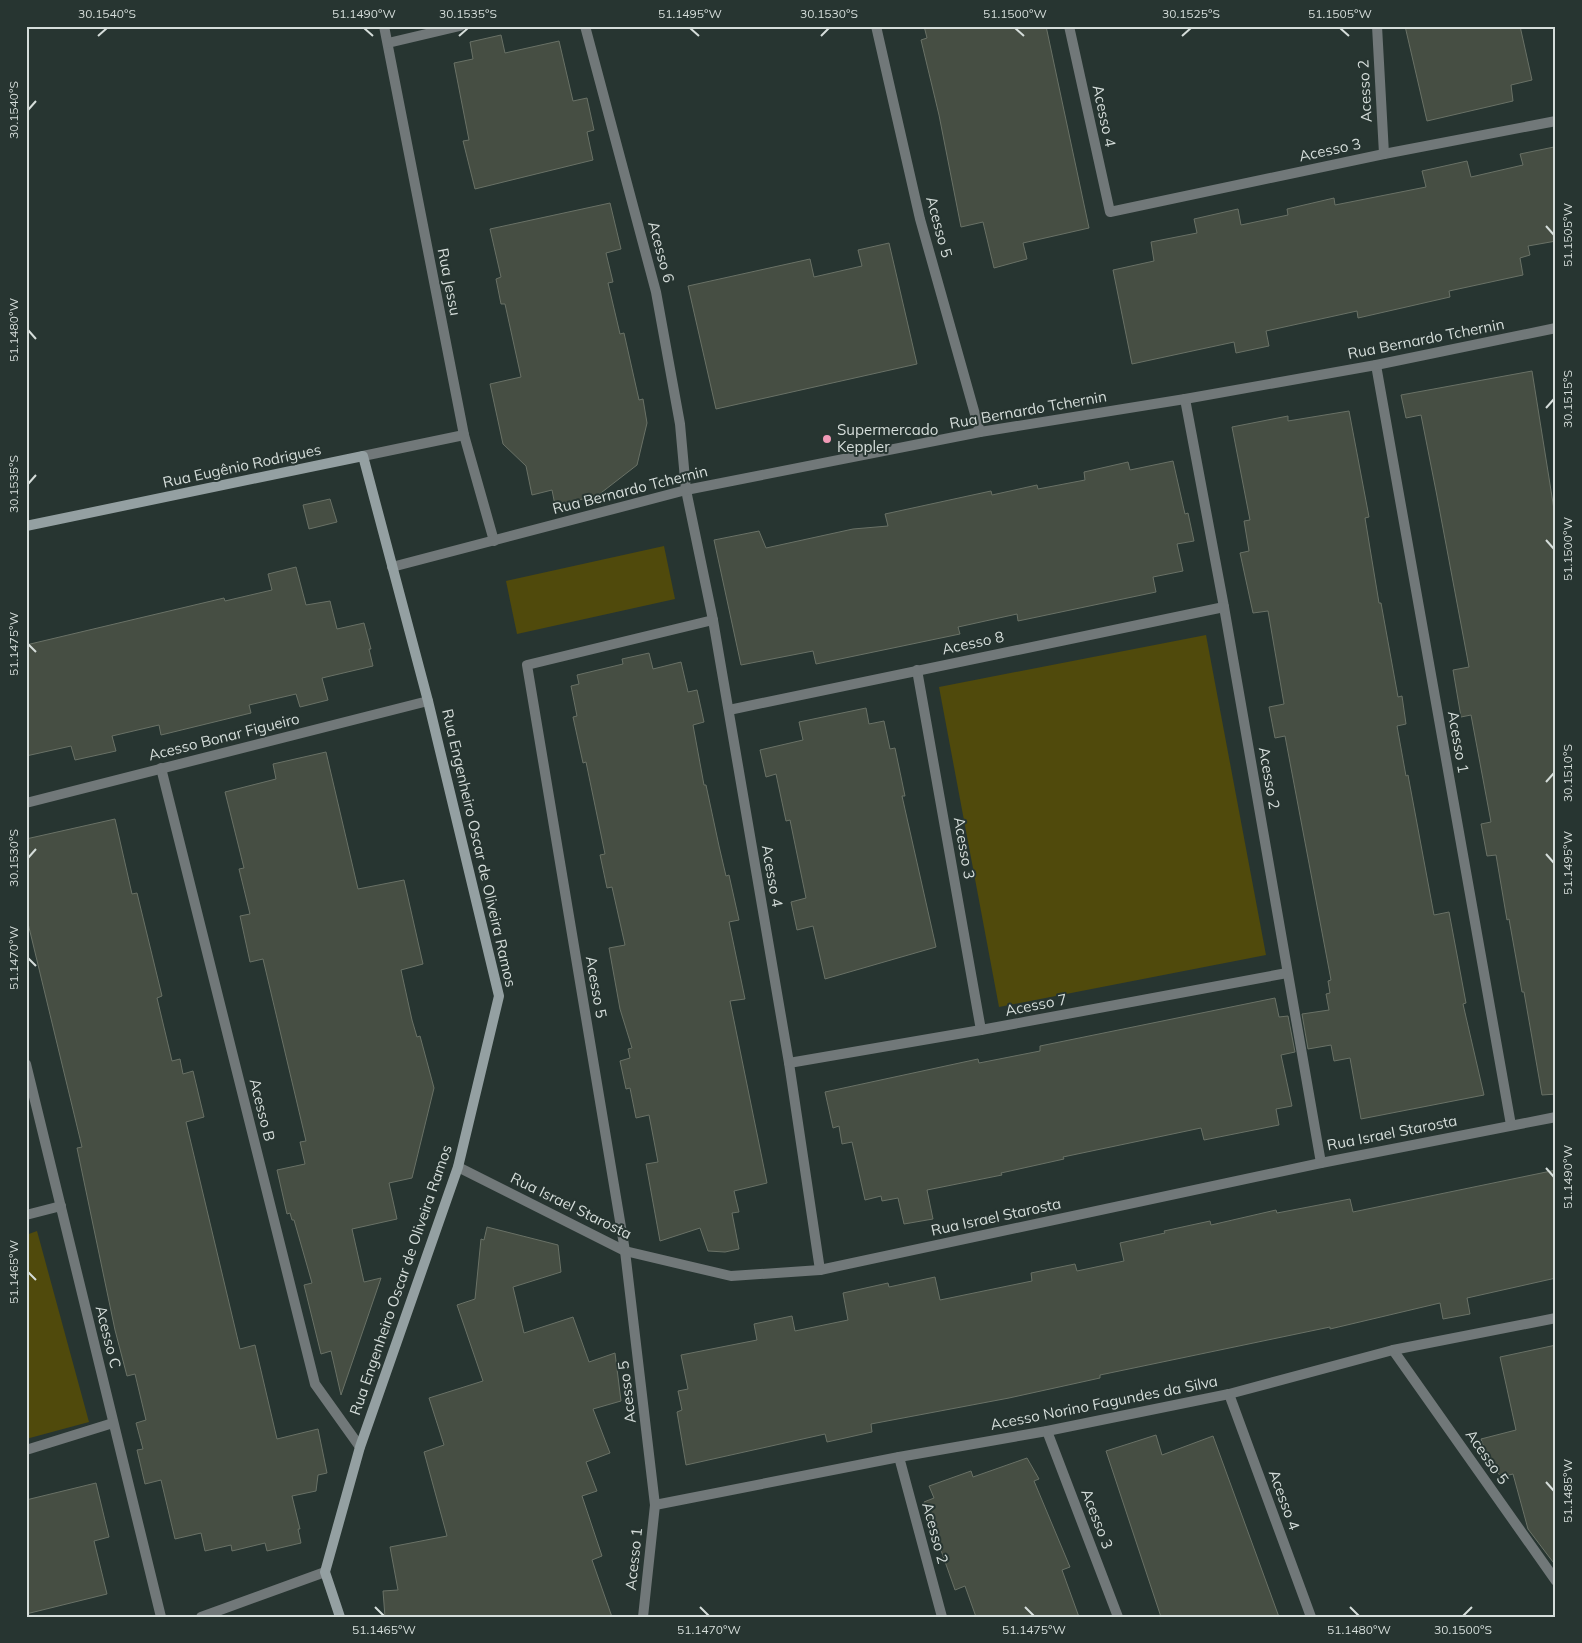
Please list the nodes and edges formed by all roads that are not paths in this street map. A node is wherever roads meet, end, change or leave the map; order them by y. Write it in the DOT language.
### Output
graph roads {
  1 [pos="384,26"];
  2 [pos="460,26"];
  3 [pos="586,26"];
  4 [pos="876,26"];
  5 [pos="1069,26"];
  6 [pos="1377,26"];
  7 [pos="388,43"];
  8 [pos="1556,121"];
  9 [pos="1384,154"];
  10 [pos="1110,212"];
  11 [pos="1556,328"];
  12 [pos="1376,365"];
  13 [pos="1185,400"];
  14 [pos="980,432"];
  15 [pos="464,435"];
  16 [pos="362,456"];
  17 [pos="686,490"];
  18 [pos="26,526"];
  19 [pos="494,541"];
  20 [pos="392,567"];
  21 [pos="1224,607"];
  22 [pos="712,620"];
  23 [pos="918,670"];
  24 [pos="428,701"];
  25 [pos="729,710"];
  26 [pos="161,768"];
  27 [pos="26,803"];
  28 [pos="1287,973"];
  29 [pos="980,1030"];
  30 [pos="789,1063"];
  31 [pos="26,1064"];
  32 [pos="1556,1117"];
  33 [pos="1511,1125"];
  34 [pos="1321,1163"];
  35 [pos="458,1167"];
  36 [pos="61,1206"];
  37 [pos="26,1215"];
  38 [pos="625,1251"];
  39 [pos="820,1270"];
  40 [pos="1556,1318"];
  41 [pos="1393,1350"];
  42 [pos="1229,1394"];
  43 [pos="113,1423"];
  44 [pos="1047,1431"];
  45 [pos="360,1447"];
  46 [pos="26,1450"];
  47 [pos="898,1457"];
  48 [pos="655,1505"];
  49 [pos="326,1572"];
  50 [pos="1556,1581"];
  51 [pos="161,1617"];
  52 [pos="201,1617"];
  53 [pos="340,1617"];
  54 [pos="643,1617"];
  55 [pos="942,1617"];
  56 [pos="1118,1617"];
  57 [pos="1311,1617"];
  1 -- 7 [label="street, Rua Jessu"];
  2 -- 7 [label="street"];
  3 -- 17 [label="street, Acesso 6"];
  4 -- 14 [label="street, Acesso 5"];
  5 -- 10 [label="street, Acesso 4"];
  6 -- 9 [label="street, Acesso 2"];
  7 -- 15 [label="street, Rua Jessu"];
  8 -- 9 [label="street, Acesso 3"];
  9 -- 10 [label="street, Acesso 3"];
  11 -- 12 [label="street, Rua Bernardo Tchernin"];
  12 -- 13 [label="street, Rua Bernardo Tchernin"];
  12 -- 33 [label="street, Acesso 1"];
  13 -- 14 [label="street, Rua Bernardo Tchernin"];
  13 -- 21 [label="street, Acesso 2"];
  14 -- 17 [label="street, Rua Bernardo Tchernin"];
  15 -- 16 [label="street, Rua Eugênio Rodrigues"];
  15 -- 19 [label="street, Rua Jessu"];
  16 -- 18 [label="street, Rua Eugênio Rodrigues"];
  16 -- 20 [label="street, Rua Engenheiro Oscar de Oliveira Ramos"];
  17 -- 19 [label="street, Rua Bernardo Tchernin"];
  17 -- 22 [label="street, Acesso 4"];
  19 -- 20 [label="street, Rua Bernardo Tchernin"];
  20 -- 24 [label="street, Rua Engenheiro Oscar de Oliveira Ramos"];
  21 -- 23 [label="street, Acesso 8"];
  21 -- 28 [label="street, Acesso 2"];
  22 -- 25 [label="street, Acesso 4"];
  22 -- 38 [label="street, Acesso 5"];
  23 -- 25 [label="street, Acesso 8"];
  23 -- 29 [label="street, Acesso 3"];
  24 -- 26 [label="street, Acesso Bonar Figueiro"];
  24 -- 35 [label="street, Rua Engenheiro Oscar de Oliveira Ramos"];
  25 -- 30 [label="street, Acesso 4"];
  26 -- 27 [label="street, Acesso Bonar Figueiro"];
  26 -- 45 [label="street, Acesso B"];
  28 -- 29 [label="street, Acesso 7"];
  28 -- 34 [label="street, Acesso 2"];
  29 -- 30 [label="street, Acesso 7"];
  30 -- 39 [label="street, Acesso 4"];
  31 -- 36 [label="street, Acesso C"];
  32 -- 33 [label="street, Rua Israel Starosta"];
  33 -- 34 [label="street, Rua Israel Starosta"];
  34 -- 39 [label="street, Rua Israel Starosta"];
  35 -- 38 [label="street, Rua Israel Starosta"];
  35 -- 45 [label="street, Rua Engenheiro Oscar de Oliveira Ramos"];
  36 -- 37 [label="street"];
  36 -- 43 [label="street, Acesso C"];
  38 -- 39 [label="street, Rua Israel Starosta"];
  38 -- 48 [label="street, Acesso 5"];
  40 -- 41 [label="street, Acesso Norino Fagundes da Silva"];
  41 -- 42 [label="street, Acesso Norino Fagundes da Silva"];
  41 -- 50 [label="street, Acesso 5"];
  42 -- 44 [label="street, Acesso Norino Fagundes da Silva"];
  42 -- 57 [label="street, Acesso 4"];
  43 -- 46 [label="street"];
  43 -- 51 [label="street, Acesso C"];
  44 -- 47 [label="street, Acesso Norino Fagundes da Silva"];
  44 -- 56 [label="street, Acesso 3"];
  45 -- 49 [label="street, Rua Engenheiro Oscar de Oliveira Ramos"];
  47 -- 48 [label="street, Acesso Norino Fagundes da Silva"];
  47 -- 55 [label="street, Acesso 2"];
  48 -- 54 [label="street, Acesso 1"];
  49 -- 52 [label="street"];
  49 -- 53 [label="street"];
}
